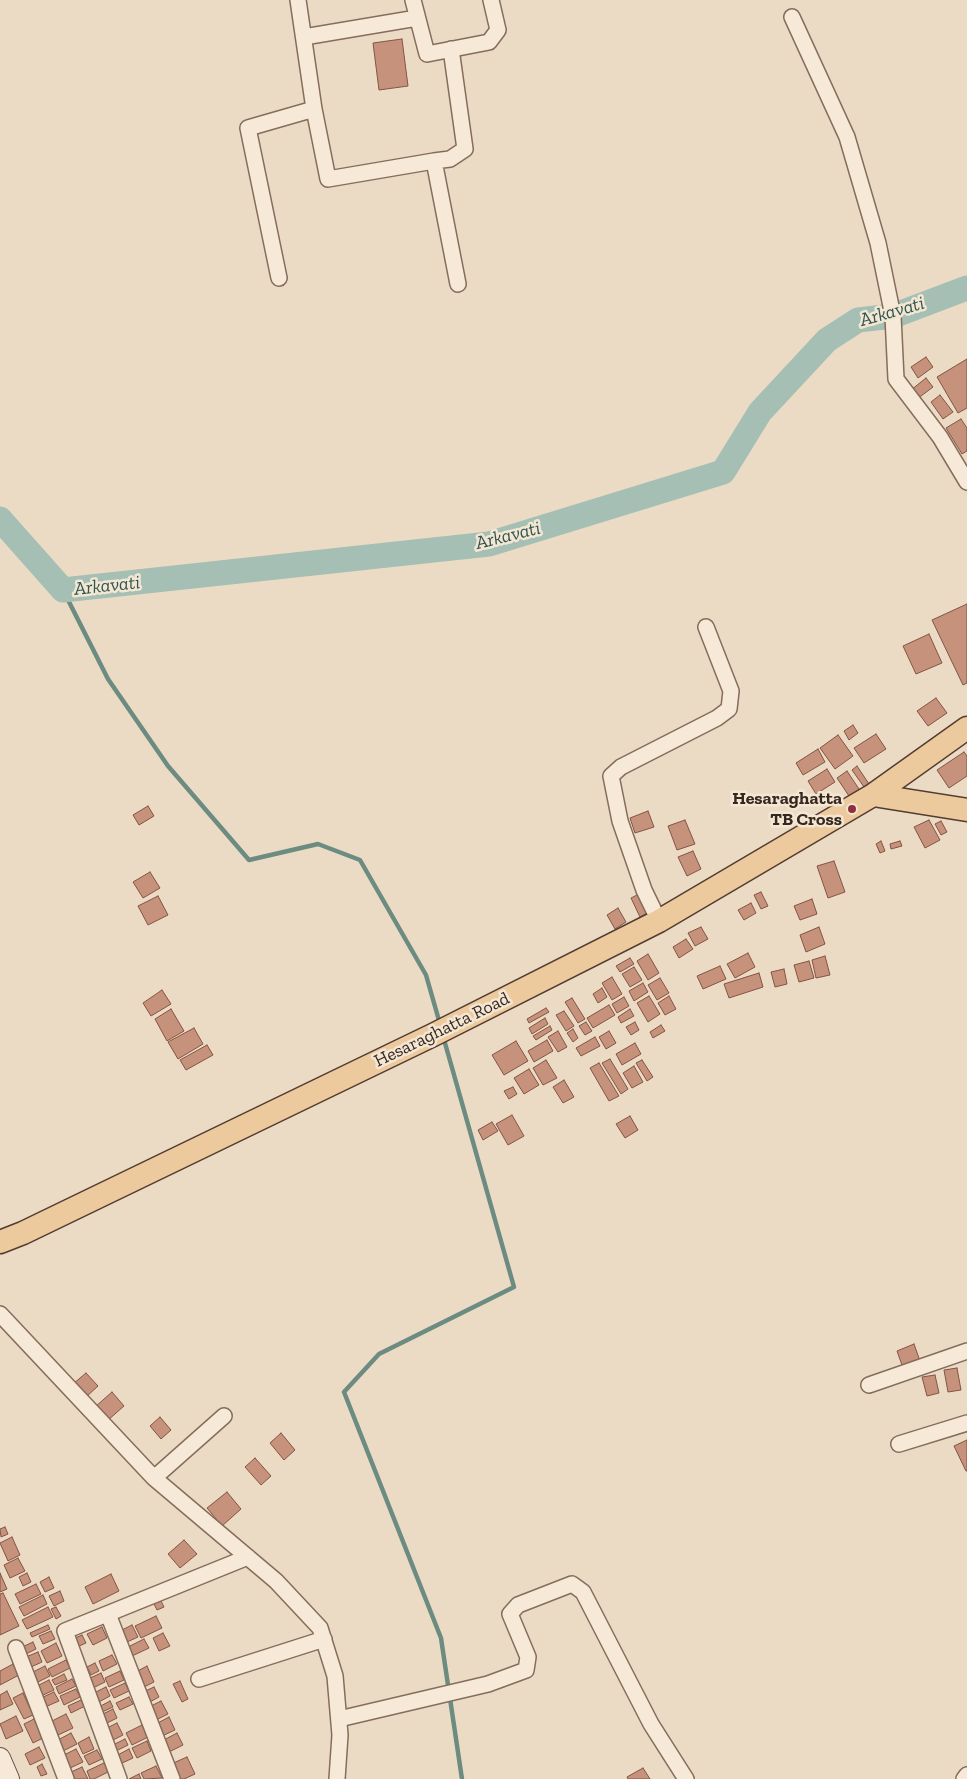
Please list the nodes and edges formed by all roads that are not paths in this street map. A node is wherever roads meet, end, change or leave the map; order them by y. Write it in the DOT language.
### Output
graph roads {
  1 [pos="298,0"];
  2 [pos="413,0"];
  3 [pos="491,0"];
  4 [pos="792,17"];
  5 [pos="417,18"];
  6 [pos="304,37"];
  7 [pos="451,49"];
  8 [pos="314,109"];
  9 [pos="434,161"];
  10 [pos="279,278"];
  11 [pos="458,284"];
  12 [pos="967,482"];
  13 [pos="706,627"];
  14 [pos="967,728"];
  15 [pos="873,796"];
  16 [pos="967,810"];
  17 [pos="659,921"];
  18 [pos="0,1242"];
  19 [pos="0,1314"];
  20 [pos="967,1351"];
  21 [pos="869,1385"];
  22 [pos="224,1416"];
  23 [pos="967,1423"];
  24 [pos="899,1444"];
  25 [pos="154,1478"];
  26 [pos="248,1557"];
  27 [pos="108,1614"];
  28 [pos="324,1639"];
  29 [pos="16,1648"];
  30 [pos="199,1679"];
  31 [pos="339,1718"];
  32 [pos="0,1758"];
  33 [pos="967,1775"];
  34 [pos="9,1779"];
  35 [pos="66,1779"];
  36 [pos="119,1779"];
  37 [pos="172,1779"];
  38 [pos="337,1779"];
  39 [pos="686,1779"];
  40 [pos="964,1779"];
  1 -- 6 [label="street"];
  2 -- 5 [label="street"];
  3 -- 7 [label="street"];
  4 -- 12 [label="street"];
  5 -- 6 [label="street"];
  5 -- 7 [label="street"];
  6 -- 8 [label="street"];
  7 -- 9 [label="street"];
  8 -- 9 [label="street"];
  8 -- 10 [label="street"];
  9 -- 11 [label="street"];
  13 -- 17 [label="street"];
  14 -- 15 [label="main road, Hesaraghatta Road"];
  15 -- 16 [label="main road"];
  15 -- 17 [label="main road, Hesaraghatta Road"];
  17 -- 18 [label="main road, Hesaraghatta Road"];
  19 -- 25 [label="street"];
  20 -- 21 [label="street"];
  22 -- 25 [label="street"];
  23 -- 24 [label="street"];
  25 -- 26 [label="street"];
  26 -- 27 [label="street"];
  26 -- 28 [label="street"];
  27 -- 36 [label="street"];
  27 -- 37 [label="street"];
  28 -- 30 [label="street"];
  28 -- 31 [label="street"];
  29 -- 35 [label="street"];
  31 -- 38 [label="street"];
  31 -- 39 [label="street"];
  32 -- 34 [label="street"];
  33 -- 40 [label="street"];
}
